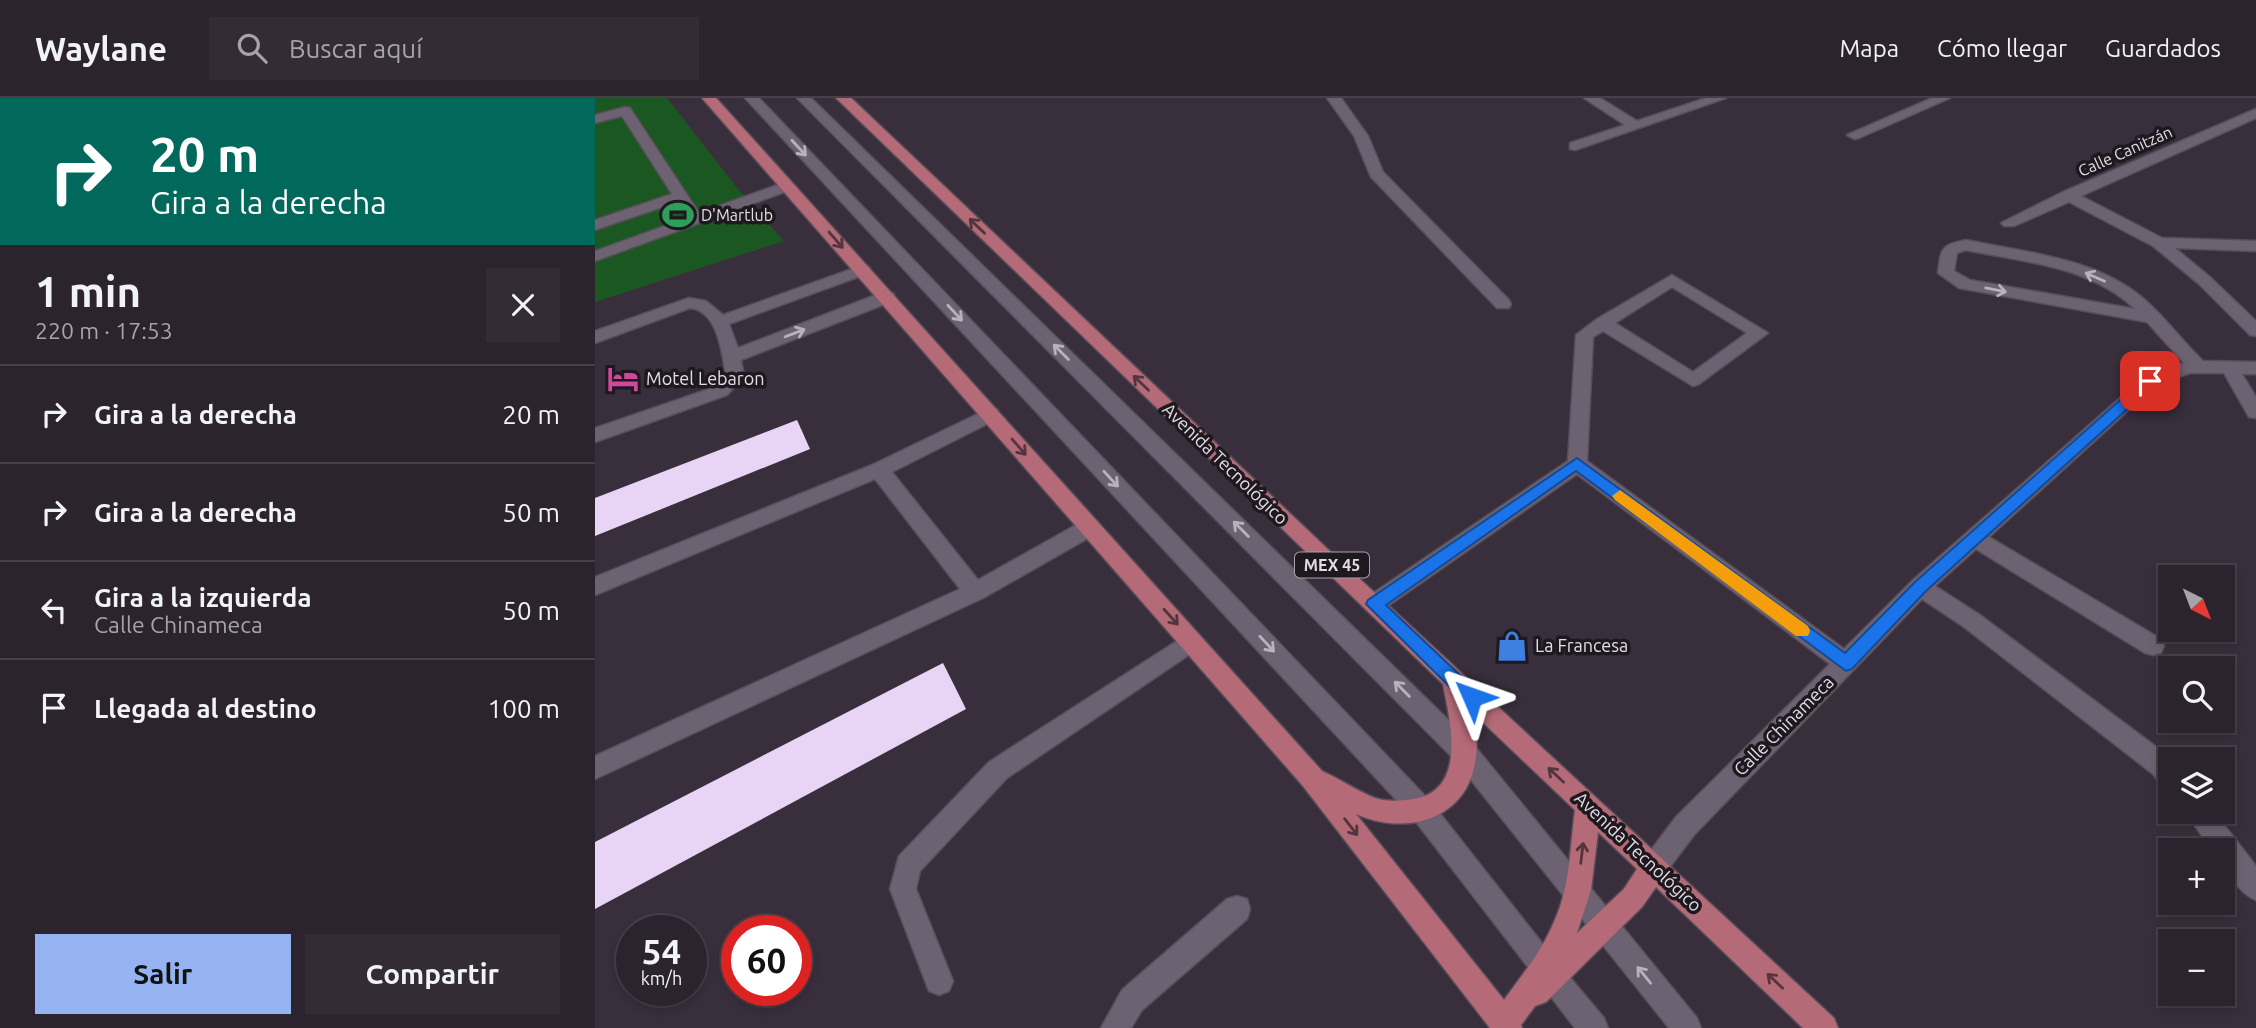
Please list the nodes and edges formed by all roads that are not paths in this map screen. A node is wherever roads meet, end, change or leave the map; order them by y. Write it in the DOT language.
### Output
graph roads {
  1 [pos="709,98"];
  2 [pos="752,98"];
  3 [pos="804,98"];
  4 [pos="843,98"];
  5 [pos="1334,98"];
  6 [pos="1591,98"];
  7 [pos="1719,98"];
  8 [pos="1943,98"];
  9 [pos="622,105"];
  10 [pos="2254,115"];
  11 [pos="595,119"];
  12 [pos="1635,125"];
  13 [pos="1854,135"];
  14 [pos="1575,146"];
  15 [pos="788,186"];
  16 [pos="2068,195"];
  17 [pos="681,196"];
  18 [pos="696,220"];
  19 [pos="2009,223"];
  20 [pos="595,225"];
  21 [pos="2159,243"];
  22 [pos="2256,246"];
  23 [pos="595,256"];
  24 [pos="863,271"];
  25 [pos="887,298"];
  26 [pos="1503,304"];
  27 [pos="2149,317"];
  28 [pos="719,322"];
  29 [pos="1603,323"];
  30 [pos="2256,331"];
  31 [pos="595,337"];
  32 [pos="732,357"];
  33 [pos="2197,366"];
  34 [pos="2230,368"];
  35 [pos="2256,368"];
  36 [pos="2256,412"];
  37 [pos="990,414"];
  38 [pos="595,435"];
  39 [pos="1577,464"];
  40 [pos="879,470"];
  41 [pos="1090,527"];
  42 [pos="1974,538"];
  43 [pos="595,586"];
  44 [pos="1920,587"];
  45 [pos="975,592"];
  46 [pos="1374,604"];
  47 [pos="1192,641"];
  48 [pos="2153,646"];
  49 [pos="1846,663"];
  50 [pos="1453,679"];
  51 [pos="1464,752"];
  52 [pos="2158,763"];
  53 [pos="595,768"];
  54 [pos="1312,778"];
  55 [pos="1588,805"];
  56 [pos="1422,810"];
  57 [pos="2207,824"];
  58 [pos="1654,867"];
  59 [pos="2256,887"];
  60 [pos="1577,893"];
  61 [pos="1237,909"];
  62 [pos="1605,925"];
  63 [pos="1547,972"];
  64 [pos="939,981"];
  65 [pos="1502,1026"];
  66 [pos="1115,1028"];
  67 [pos="1594,1028"];
  68 [pos="1687,1028"];
  69 [pos="1824,1028"];
  1 -- 15 [label="main road"];
  2 -- 56 [label="street, one-way"];
  51 -- 3 [label="street, one-way"];
  46 -- 4 [label="main road, Avenida Tecnológico / MEX 45, one-way"];
  5 -- 26 [label="street"];
  6 -- 12 [label="street"];
  7 -- 12 [label="street"];
  8 -- 13 [label="street"];
  9 -- 11 [label="street"];
  9 -- 17 [label="street"];
  10 -- 16 [label="street, Calle Canitzán"];
  12 -- 14 [label="street"];
  15 -- 18 [label="street"];
  15 -- 24 [label="main road, one-way"];
  16 -- 19 [label="street, Calle Canitzán"];
  16 -- 21 [label="street"];
  17 -- 18 [label="street"];
  17 -- 20 [label="street"];
  18 -- 23 [label="street"];
  21 -- 22 [label="street"];
  21 -- 30 [label="street"];
  24 -- 25 [label="main road"];
  24 -- 28 [label="street"];
  32 -- 25 [label="street, one-way"];
  25 -- 37 [label="main road"];
  27 -- 27 [label="street, one-way"];
  27 -- 33 [label="street"];
  28 -- 31 [label="street"];
  28 -- 32 [label="street"];
  29 -- 29 [label="street"];
  29 -- 39 [label="street"];
  32 -- 38 [label="street"];
  33 -- 34 [label="street, Calle Chinameca"];
  33 -- 42 [label="street, Calle Chinameca"];
  34 -- 35 [label="street, Calle Chinameca"];
  34 -- 36 [label="street"];
  37 -- 40 [label="street"];
  37 -- 41 [label="main road, one-way"];
  39 -- 46 [label="street"];
  39 -- 49 [label="street"];
  40 -- 43 [label="street"];
  40 -- 45 [label="street"];
  41 -- 45 [label="street"];
  41 -- 47 [label="main road, one-way"];
  42 -- 44 [label="street, Calle Chinameca"];
  42 -- 48 [label="street"];
  44 -- 49 [label="street, Calle Chinameca"];
  44 -- 52 [label="street"];
  45 -- 53 [label="street"];
  46 -- 50 [label="main road, Avenida Tecnológico / MEX 45"];
  47 -- 54 [label="main road"];
  47 -- 64 [label="street"];
  49 -- 58 [label="street, Calle Chinameca"];
  50 -- 51 [label="main road"];
  55 -- 50 [label="main road, Avenida Tecnológico / MEX 45, one-way"];
  51 -- 56 [label="main road"];
  51 -- 60 [label="street"];
  54 -- 56 [label="main road"];
  54 -- 65 [label="main road, one-way"];
  55 -- 58 [label="main road, Avenida Tecnológico / MEX 45"];
  60 -- 55 [label="main road, one-way"];
  56 -- 63 [label="street"];
  57 -- 59 [label="street"];
  58 -- 62 [label="main road"];
  69 -- 58 [label="main road, Avenida Tecnológico / MEX 45, one-way"];
  60 -- 62 [label="street"];
  60 -- 63 [label="main road"];
  61 -- 66 [label="street"];
  62 -- 63 [label="main road"];
  68 -- 62 [label="street, one-way"];
  63 -- 65 [label="main road"];
  63 -- 67 [label="street"];
}
